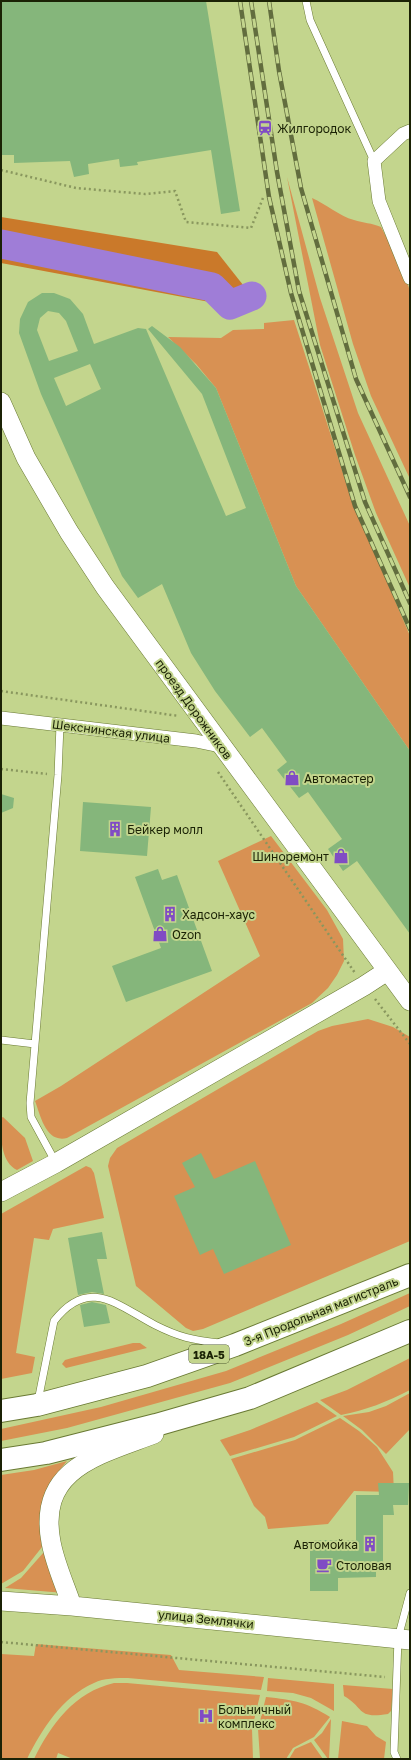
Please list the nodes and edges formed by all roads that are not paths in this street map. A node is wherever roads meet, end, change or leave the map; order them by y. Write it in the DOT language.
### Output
graph roads {
  1 [pos="306,1"];
  2 [pos="410,131"];
  3 [pos="374,161"];
  4 [pos="410,278"];
  5 [pos="1,402"];
  6 [pos="1,718"];
  7 [pos="60,725"];
  8 [pos="220,746"];
  9 [pos="388,971"];
  10 [pos="410,1001"];
  11 [pos="1,1040"];
  12 [pos="35,1044"];
  13 [pos="56,1163"];
  14 [pos="1,1192"];
  15 [pos="410,1275"];
  16 [pos="410,1331"];
  17 [pos="235,1344"];
  18 [pos="250,1398"];
  19 [pos="1,1400"];
  20 [pos="37,1404"];
  21 [pos="1,1411"];
  22 [pos="1,1460"];
  23 [pos="410,1593"];
  24 [pos="1,1601"];
  25 [pos="72,1606"];
  26 [pos="407,1639"];
  27 [pos="397,1759"];
  1 -- 3 [label="lane"];
  2 -- 3 [label="street"];
  3 -- 4 [label="street"];
  5 -- 8 [label="main road, проезд Дорожников"];
  6 -- 7 [label="street, Шекснинская улица"];
  7 -- 8 [label="street, Шекснинская улица"];
  7 -- 12 [label="lane"];
  8 -- 9 [label="main road, проезд Дорожников"];
  9 -- 10 [label="main road, проезд Дорожников"];
  9 -- 13 [label="main road"];
  11 -- 12 [label="lane"];
  12 -- 13 [label="lane"];
  13 -- 14 [label="main road"];
  15 -- 17 [label="highway, 3-я Продольная магистраль / 18А-5"];
  16 -- 18 [label="highway"];
  17 -- 20 [label="highway, 3-я Продольная магистраль / 18А-5"];
  17 -- 20 [label="lane"];
  18 -- 22 [label="highway"];
  18 -- 25 [label="main road"];
  19 -- 20 [label="main road"];
  20 -- 21 [label="highway, 3-я Продольная магистраль / 18А-5"];
  23 -- 26 [label="lane"];
  24 -- 25 [label="main road, улица Землячки"];
  25 -- 26 [label="main road, улица Землячки"];
  26 -- 27 [label="lane"];
}
